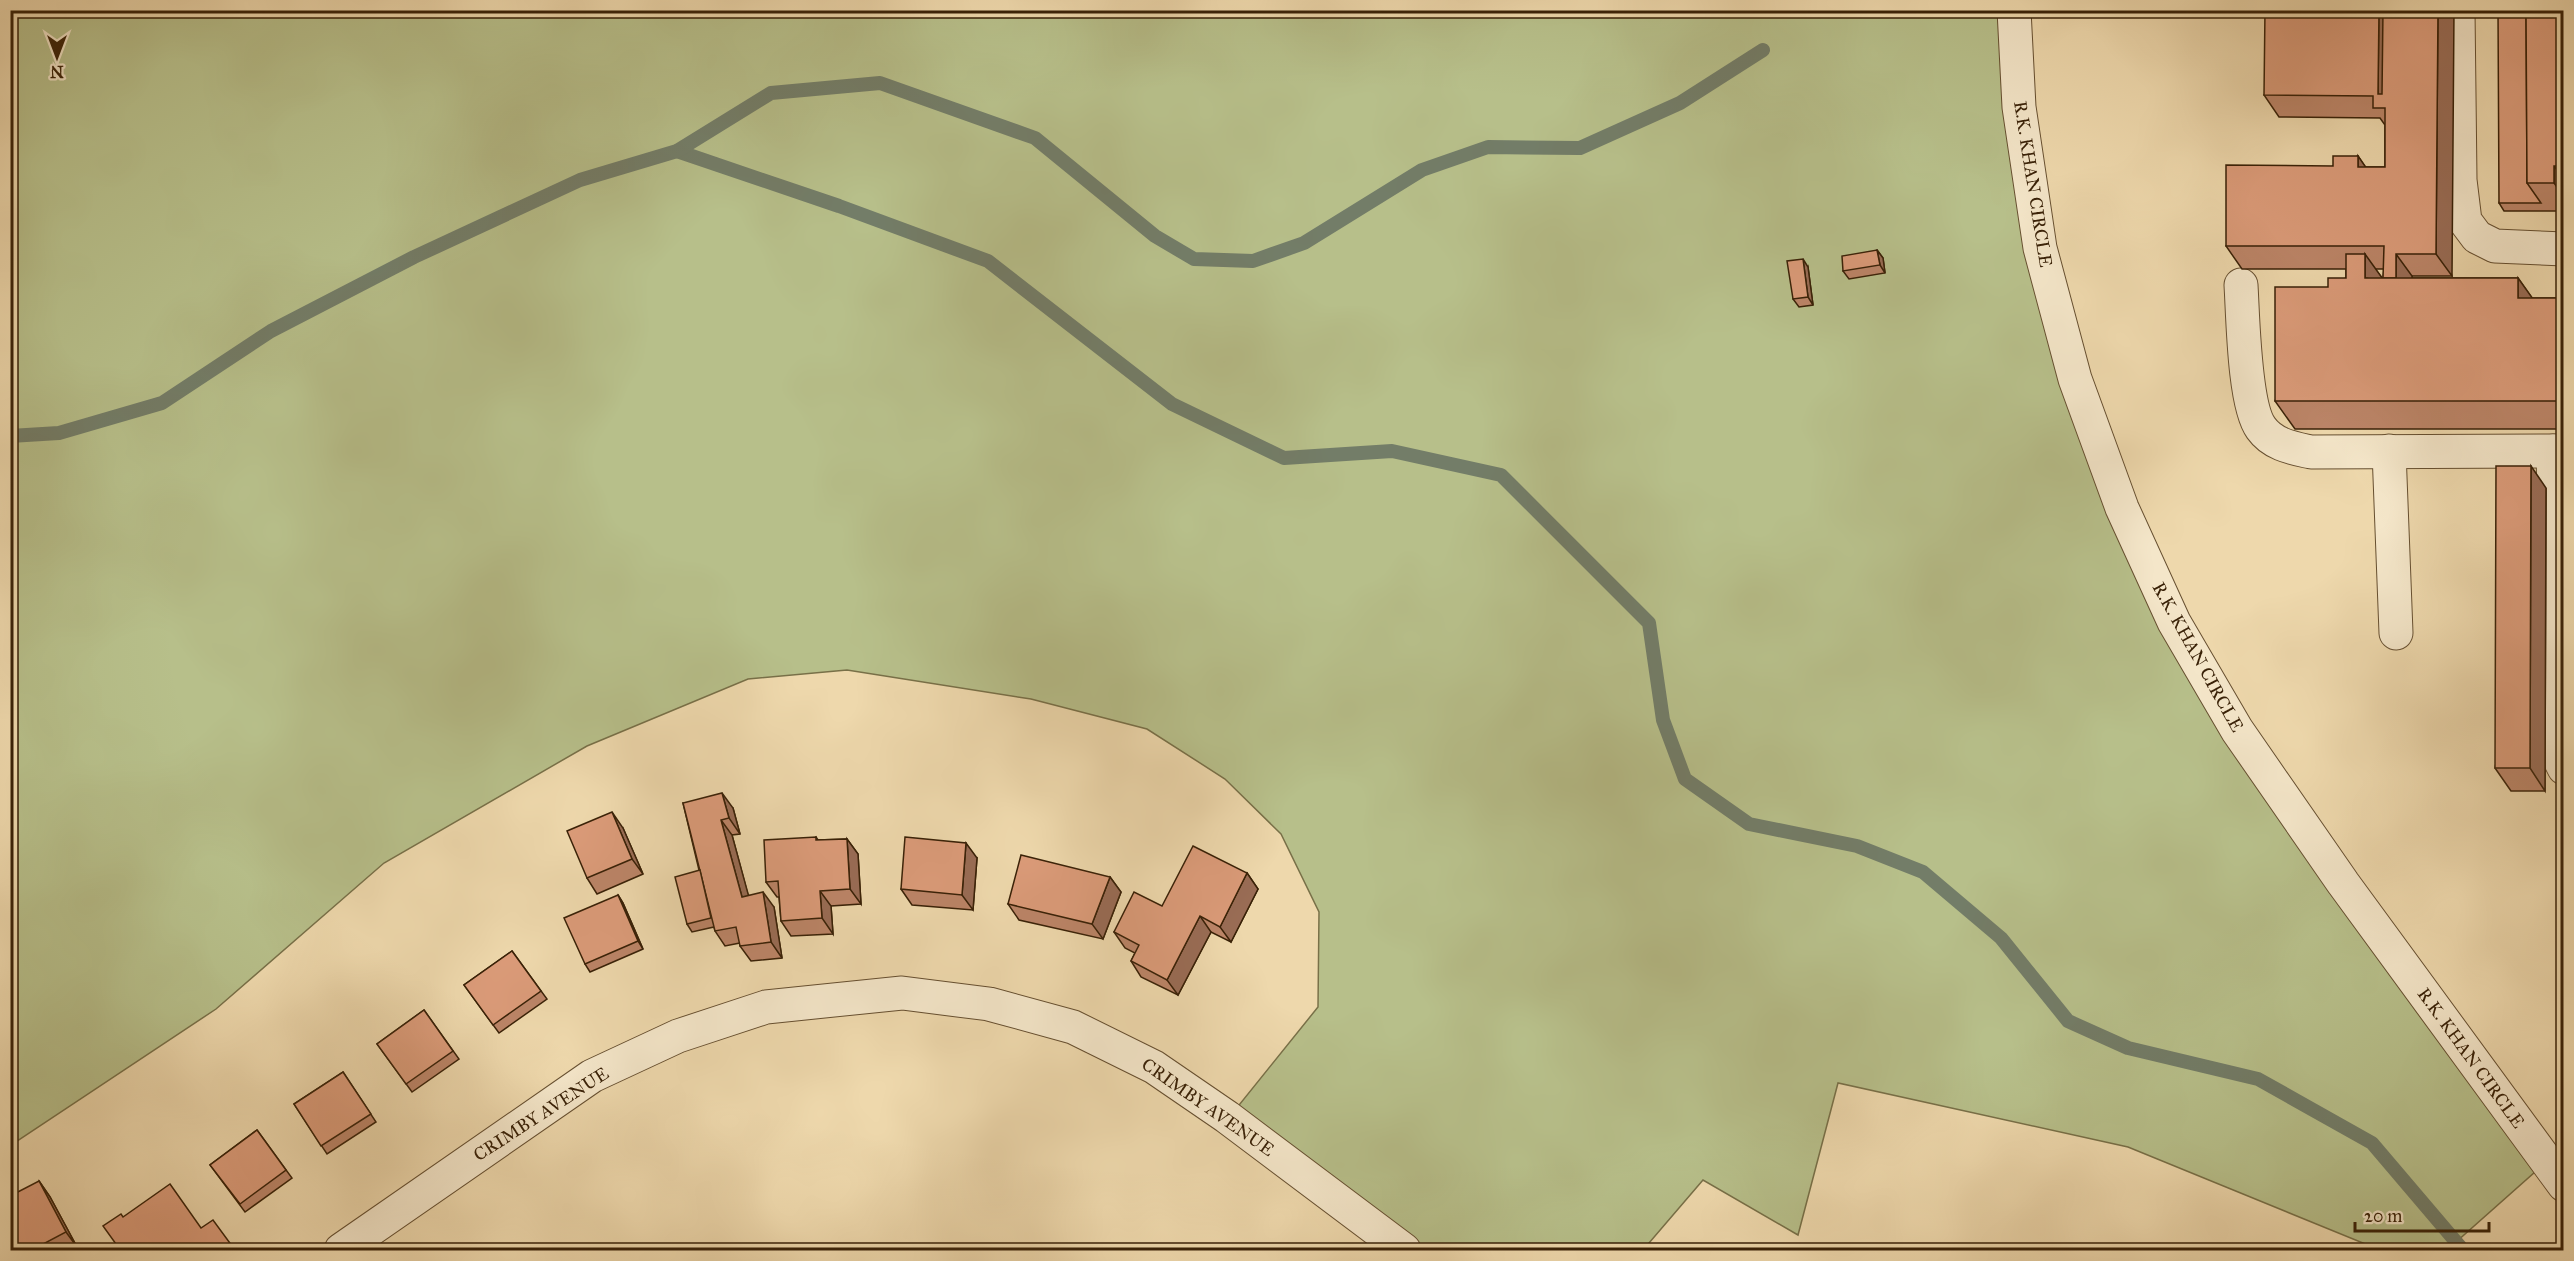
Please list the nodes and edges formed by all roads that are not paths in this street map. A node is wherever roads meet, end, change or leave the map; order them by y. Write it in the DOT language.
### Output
graph roads {
  1 [pos="2014,10"];
  2 [pos="2458,10"];
  3 [pos="2564,249"];
  4 [pos="2241,285"];
  5 [pos="2389,451"];
  6 [pos="2558,451"];
  7 [pos="2396,633"];
  8 [pos="2564,768"];
  9 [pos="2564,1185"];
  10 [pos="341,1251"];
  11 [pos="1404,1251"];
  1 -- 9 [label="street, R.K. KHAN CIRCLE"];
  2 -- 3 [label="street"];
  4 -- 5 [label="street"];
  5 -- 6 [label="street"];
  5 -- 7 [label="street"];
  6 -- 8 [label="street"];
  10 -- 11 [label="street, CRIMBY AVENUE"];
}
